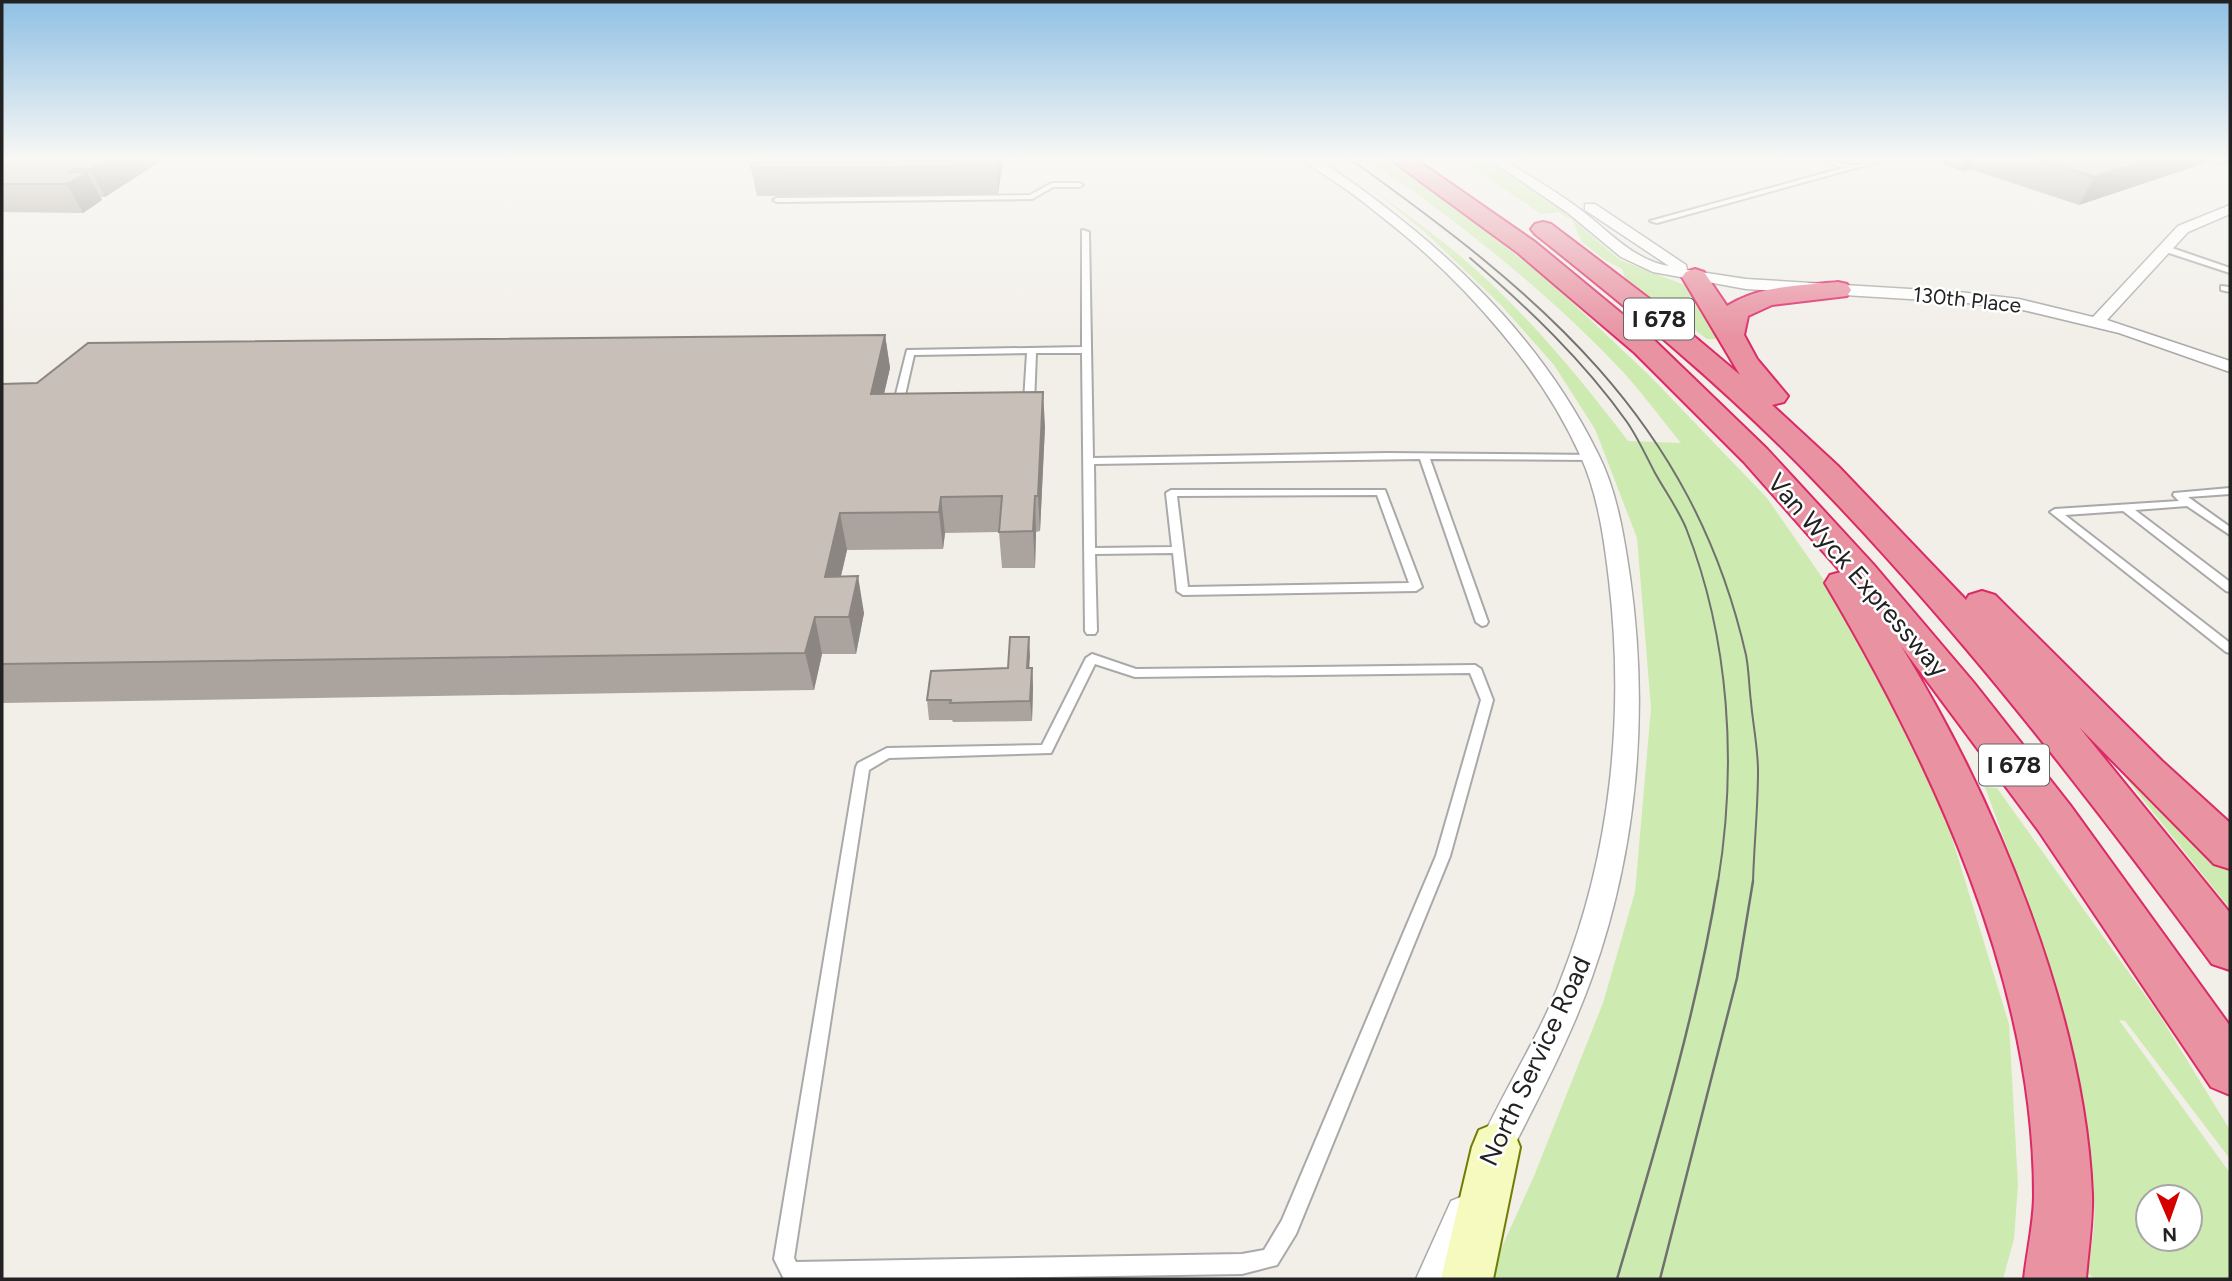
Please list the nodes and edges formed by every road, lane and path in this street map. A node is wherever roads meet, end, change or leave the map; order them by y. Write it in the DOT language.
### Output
graph roads {
  1 [pos="1392,219"];
  2 [pos="1487,219"];
  3 [pos="1529,219"];
  4 [pos="1584,219"];
  5 [pos="1606,219"];
  6 [pos="1662,219"];
  7 [pos="2205,219"];
  8 [pos="1654,221"];
  9 [pos="1085,232"];
  10 [pos="2166,249"];
  11 [pos="2230,271"];
  12 [pos="1695,277"];
  13 [pos="1838,290"];
  14 [pos="2098,321"];
  15 [pos="1730,335"];
  16 [pos="1086,350"];
  17 [pos="1032,351"];
  18 [pos="2230,367"];
  19 [pos="1016,404"];
  20 [pos="911,406"];
  21 [pos="1424,456"];
  22 [pos="1591,457"];
  23 [pos="1087,461"];
  24 [pos="1775,478"];
  25 [pos="2230,491"];
  26 [pos="2189,503"];
  27 [pos="2125,508"];
  28 [pos="1871,519"];
  29 [pos="2230,532"];
  30 [pos="1178,550"];
  31 [pos="1090,551"];
  32 [pos="2230,588"];
  33 [pos="1482,622"];
  34 [pos="1091,632"];
  35 [pos="2230,649"];
  36 [pos="2230,851"];
  37 [pos="2230,949"];
  38 [pos="2230,1070"];
  39 [pos="1496,1147"];
  40 [pos="898,1269"];
  41 [pos="1434,1279"];
  42 [pos="1467,1279"];
  43 [pos="2054,1279"];
  1 -- 22 [label="street, North Service Road"];
  2 -- 24 [label="highway, Van Wyck Expressway / I 678"];
  3 -- 28 [label="highway, Van Wyck Expressway / I 678"];
  4 -- 12 [label="street, 130th Place"];
  5 -- 12 [label="street"];
  6 -- 8 [label="lane"];
  7 -- 10 [label="street"];
  9 -- 16 [label="lane"];
  10 -- 11 [label="lane"];
  10 -- 14 [label="street"];
  12 -- 13 [label="street, 130th Place"];
  12 -- 15 [label="highway"];
  13 -- 14 [label="street, 130th Place"];
  13 -- 15 [label="highway"];
  14 -- 18 [label="street, 130th Place"];
  15 -- 28 [label="highway"];
  16 -- 17 [label="lane"];
  16 -- 23 [label="lane"];
  17 -- 19 [label="lane"];
  17 -- 20 [label="lane"];
  21 -- 22 [label="lane"];
  21 -- 23 [label="lane"];
  21 -- 33 [label="lane"];
  22 -- 39 [label="street, North Service Road"];
  23 -- 31 [label="lane"];
  24 -- 38 [label="highway, Van Wyck Expressway / I 678"];
  24 -- 43 [label="highway"];
  25 -- 26 [label="lane"];
  26 -- 27 [label="lane"];
  26 -- 29 [label="lane"];
  27 -- 32 [label="lane"];
  27 -- 35 [label="lane"];
  28 -- 36 [label="highway"];
  28 -- 37 [label="highway, Van Wyck Expressway / I 678"];
  30 -- 30 [label="lane"];
  30 -- 31 [label="lane"];
  31 -- 34 [label="lane"];
  39 -- 41 [label="street, North Service Road"];
  39 -- 42 [label="street"];
  40 -- 40 [label="lane"];
}
